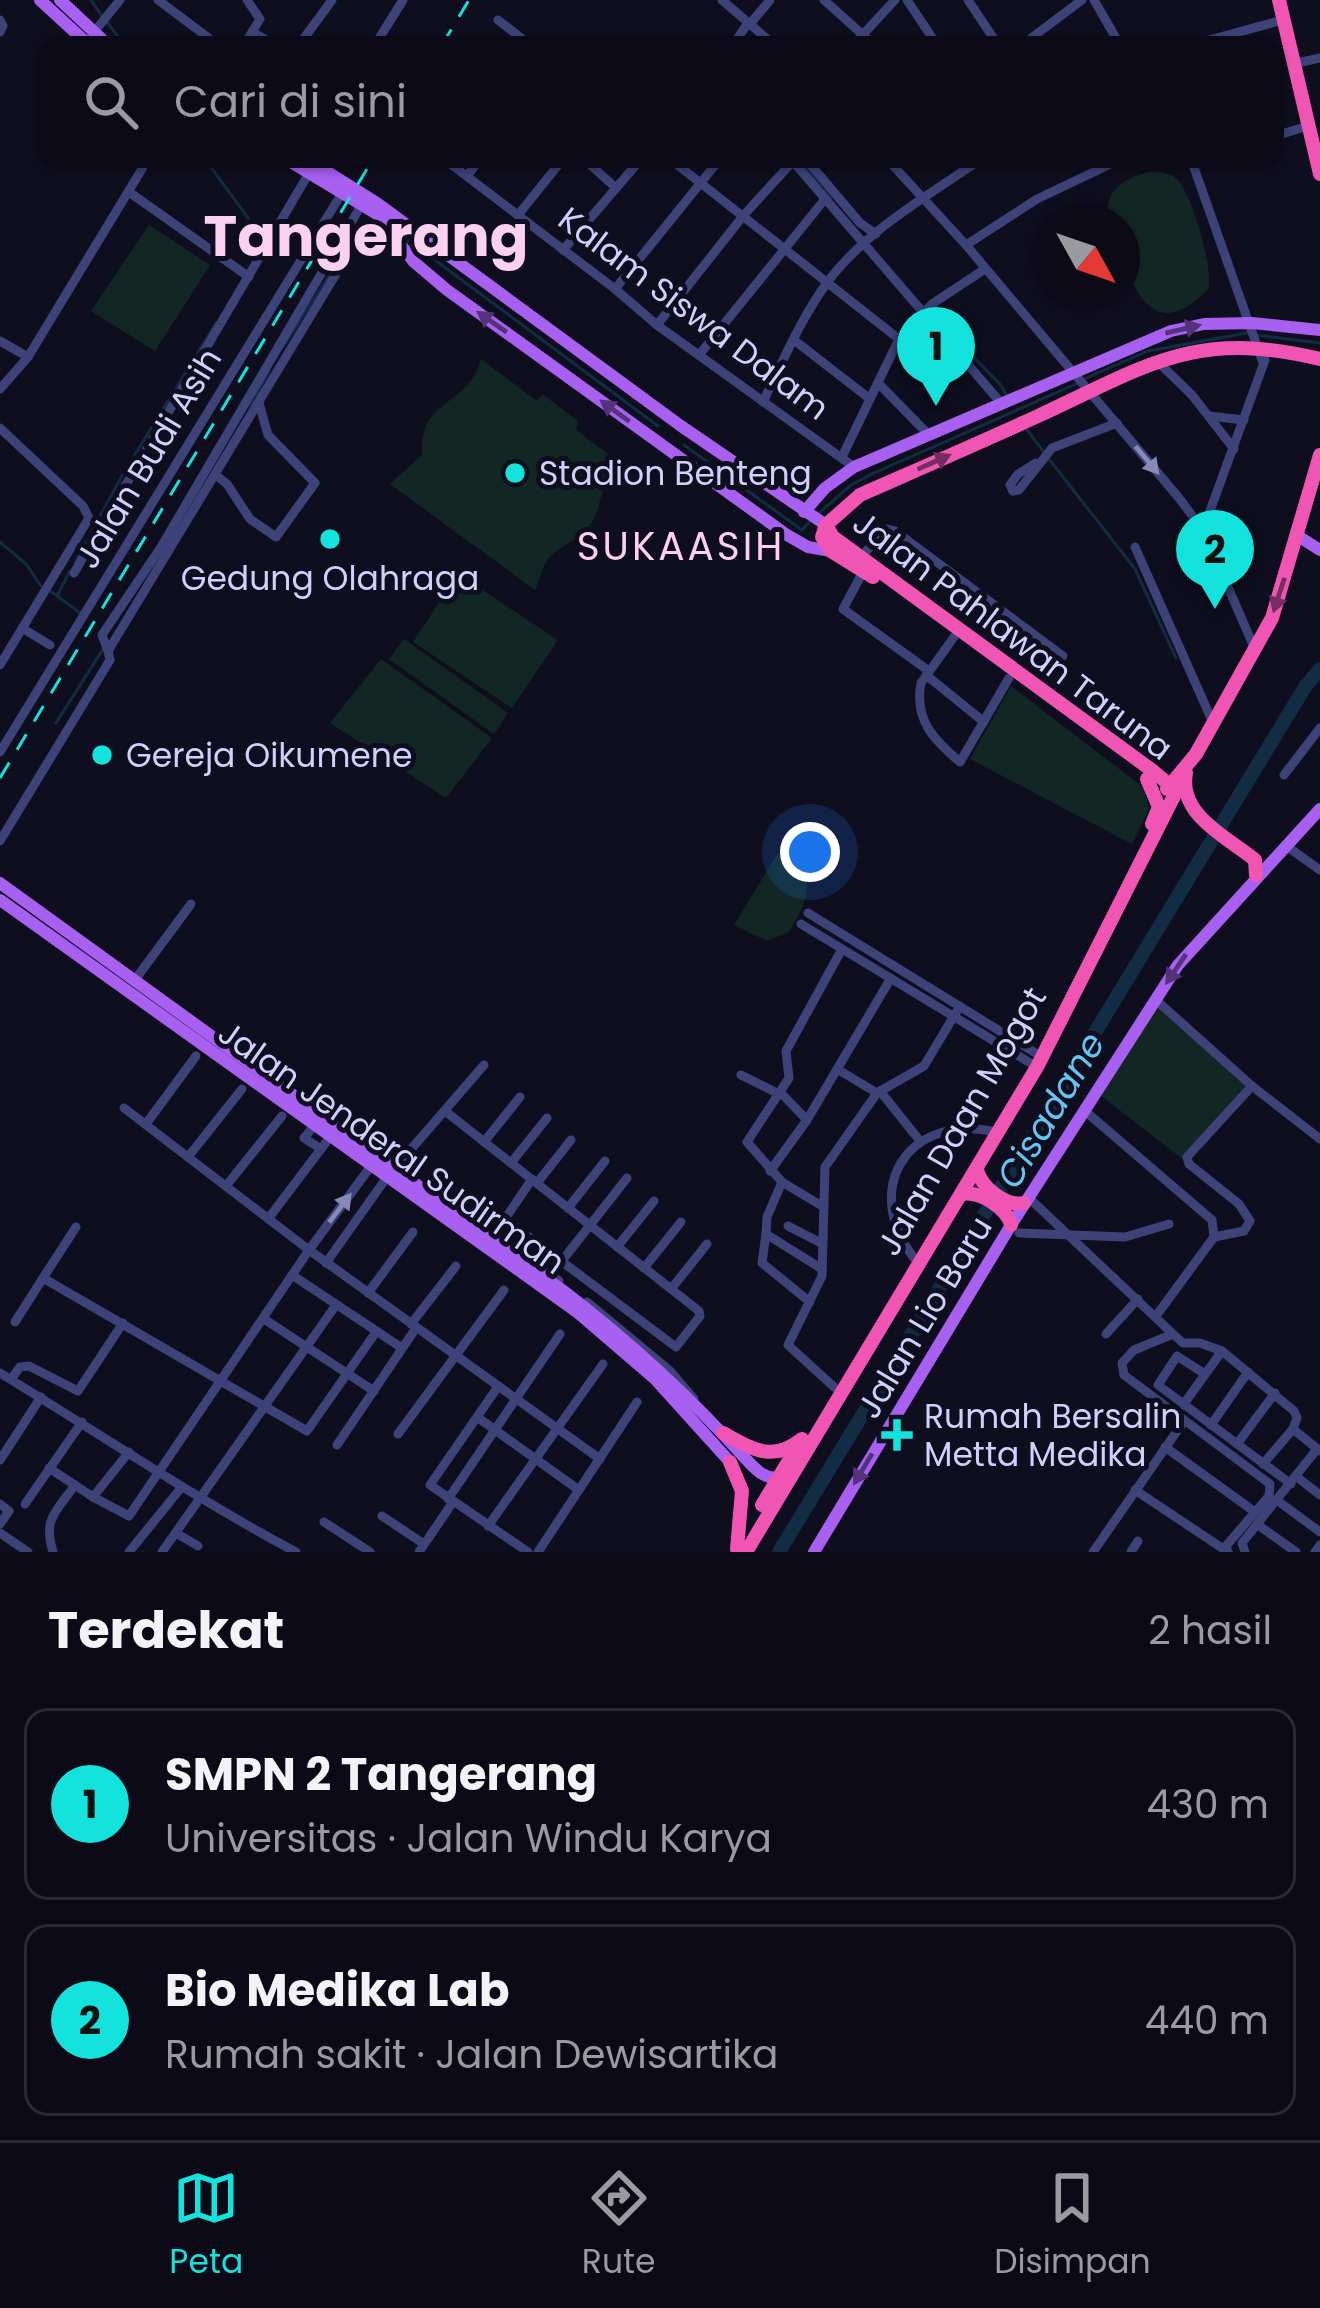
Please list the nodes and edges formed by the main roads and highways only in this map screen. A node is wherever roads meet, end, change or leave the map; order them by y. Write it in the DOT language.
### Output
graph roads {
  1 [pos="40,0"];
  2 [pos="60,0"];
  3 [pos="1279,0"];
  4 [pos="93,35"];
  5 [pos="310,168"];
  6 [pos="312,168"];
  7 [pos="1320,174"];
  8 [pos="464,269"];
  9 [pos="449,288"];
  10 [pos="1320,330"];
  11 [pos="552,334"];
  12 [pos="540,351"];
  13 [pos="1320,359"];
  14 [pos="681,426"];
  15 [pos="666,449"];
  16 [pos="1320,454"];
  17 [pos="814,519"];
  18 [pos="1298,536"];
  19 [pos="1320,550"];
  20 [pos="831,551"];
  21 [pos="863,564"];
  22 [pos="1196,754"];
  23 [pos="1187,768"];
  24 [pos="1150,775"];
  25 [pos="1169,792"];
  26 [pos="1320,809"];
  27 [pos="1197,814"];
  28 [pos="1165,818"];
  29 [pos="1254,878"];
  30 [pos="0,883"];
  31 [pos="0,900"];
  32 [pos="1036,1060"];
  33 [pos="391,1172"];
  34 [pos="975,1191"];
  35 [pos="1017,1213"];
  36 [pos="841,1384"];
  37 [pos="723,1433"];
  38 [pos="802,1439"];
  39 [pos="730,1462"];
  40 [pos="794,1469"];
  41 [pos="777,1479"];
  42 [pos="739,1551"];
  43 [pos="814,1552"];
  1 -- 4 [label="main road"];
  2 -- 4 [label="main road"];
  3 -- 7 [label="highway"];
  5 -- 9 [label="main road, Jalan Pahlawan Taruna"];
  6 -- 8 [label="main road, Jalan Pahlawan Taruna"];
  8 -- 9 [label="main road"];
  8 -- 11 [label="main road, Jalan Pahlawan Taruna"];
  12 -- 9 [label="main road, Jalan Pahlawan Taruna, one-way"];
  17 -- 10 [label="main road, one-way"];
  11 -- 12 [label="main road"];
  11 -- 14 [label="main road, Jalan Pahlawan Taruna"];
  15 -- 12 [label="main road, Jalan Pahlawan Taruna, one-way"];
  17 -- 13 [label="highway, one-way"];
  14 -- 15 [label="main road"];
  14 -- 17 [label="main road, Jalan Pahlawan Taruna"];
  15 -- 20 [label="main road, Jalan Pahlawan Taruna"];
  16 -- 18 [label="highway, Jalan Daan Mogot"];
  17 -- 20 [label="highway"];
  17 -- 21 [label="highway, Jalan Pahlawan Taruna"];
  18 -- 19 [label="main road"];
  18 -- 22 [label="highway, Jalan Daan Mogot, one-way"];
  20 -- 21 [label="highway, Jalan Pahlawan Taruna"];
  21 -- 24 [label="highway, Jalan Pahlawan Taruna"];
  21 -- 24 [label="highway, Jalan Pahlawan Taruna"];
  22 -- 23 [label="highway, Jalan Daan Mogot"];
  22 -- 24 [label="highway"];
  23 -- 25 [label="highway, Jalan Daan Mogot"];
  23 -- 27 [label="highway"];
  24 -- 25 [label="highway, Jalan Pahlawan Taruna"];
  24 -- 32 [label="highway, Jalan Daan Mogot"];
  25 -- 28 [label="highway, Jalan Daan Mogot"];
  26 -- 29 [label="main road, Jalan Lio Baru"];
  27 -- 28 [label="highway"];
  27 -- 29 [label="highway"];
  28 -- 32 [label="highway, Jalan Daan Mogot"];
  29 -- 35 [label="main road, Jalan Lio Baru, one-way"];
  30 -- 33 [label="main road, Jalan Jenderal Sudirman"];
  31 -- 33 [label="main road, Jalan Jenderal Sudirman"];
  32 -- 34 [label="highway, Jalan Daan Mogot"];
  32 -- 36 [label="highway, Jalan Daan Mogot"];
  33 -- 37 [label="main road, Jalan Jenderal Sudirman"];
  33 -- 39 [label="main road, Jalan Jenderal Sudirman"];
  34 -- 35 [label="highway"];
  34 -- 36 [label="highway, Jalan Daan Mogot"];
  35 -- 43 [label="main road, Jalan Lio Baru, one-way"];
  36 -- 38 [label="highway, Jalan Daan Mogot"];
  36 -- 40 [label="highway, Jalan Daan Mogot"];
  37 -- 38 [label="highway"];
  37 -- 41 [label="main road, Jalan Jenderal Sudirman"];
  38 -- 41 [label="highway, Jalan Daan Mogot"];
  39 -- 42 [label="highway"];
  40 -- 41 [label="main road, Jalan Daan Mogot"];
  40 -- 42 [label="highway, Jalan Daan Mogot"];
  41 -- 42 [label="highway, Jalan Daan Mogot"];
}
